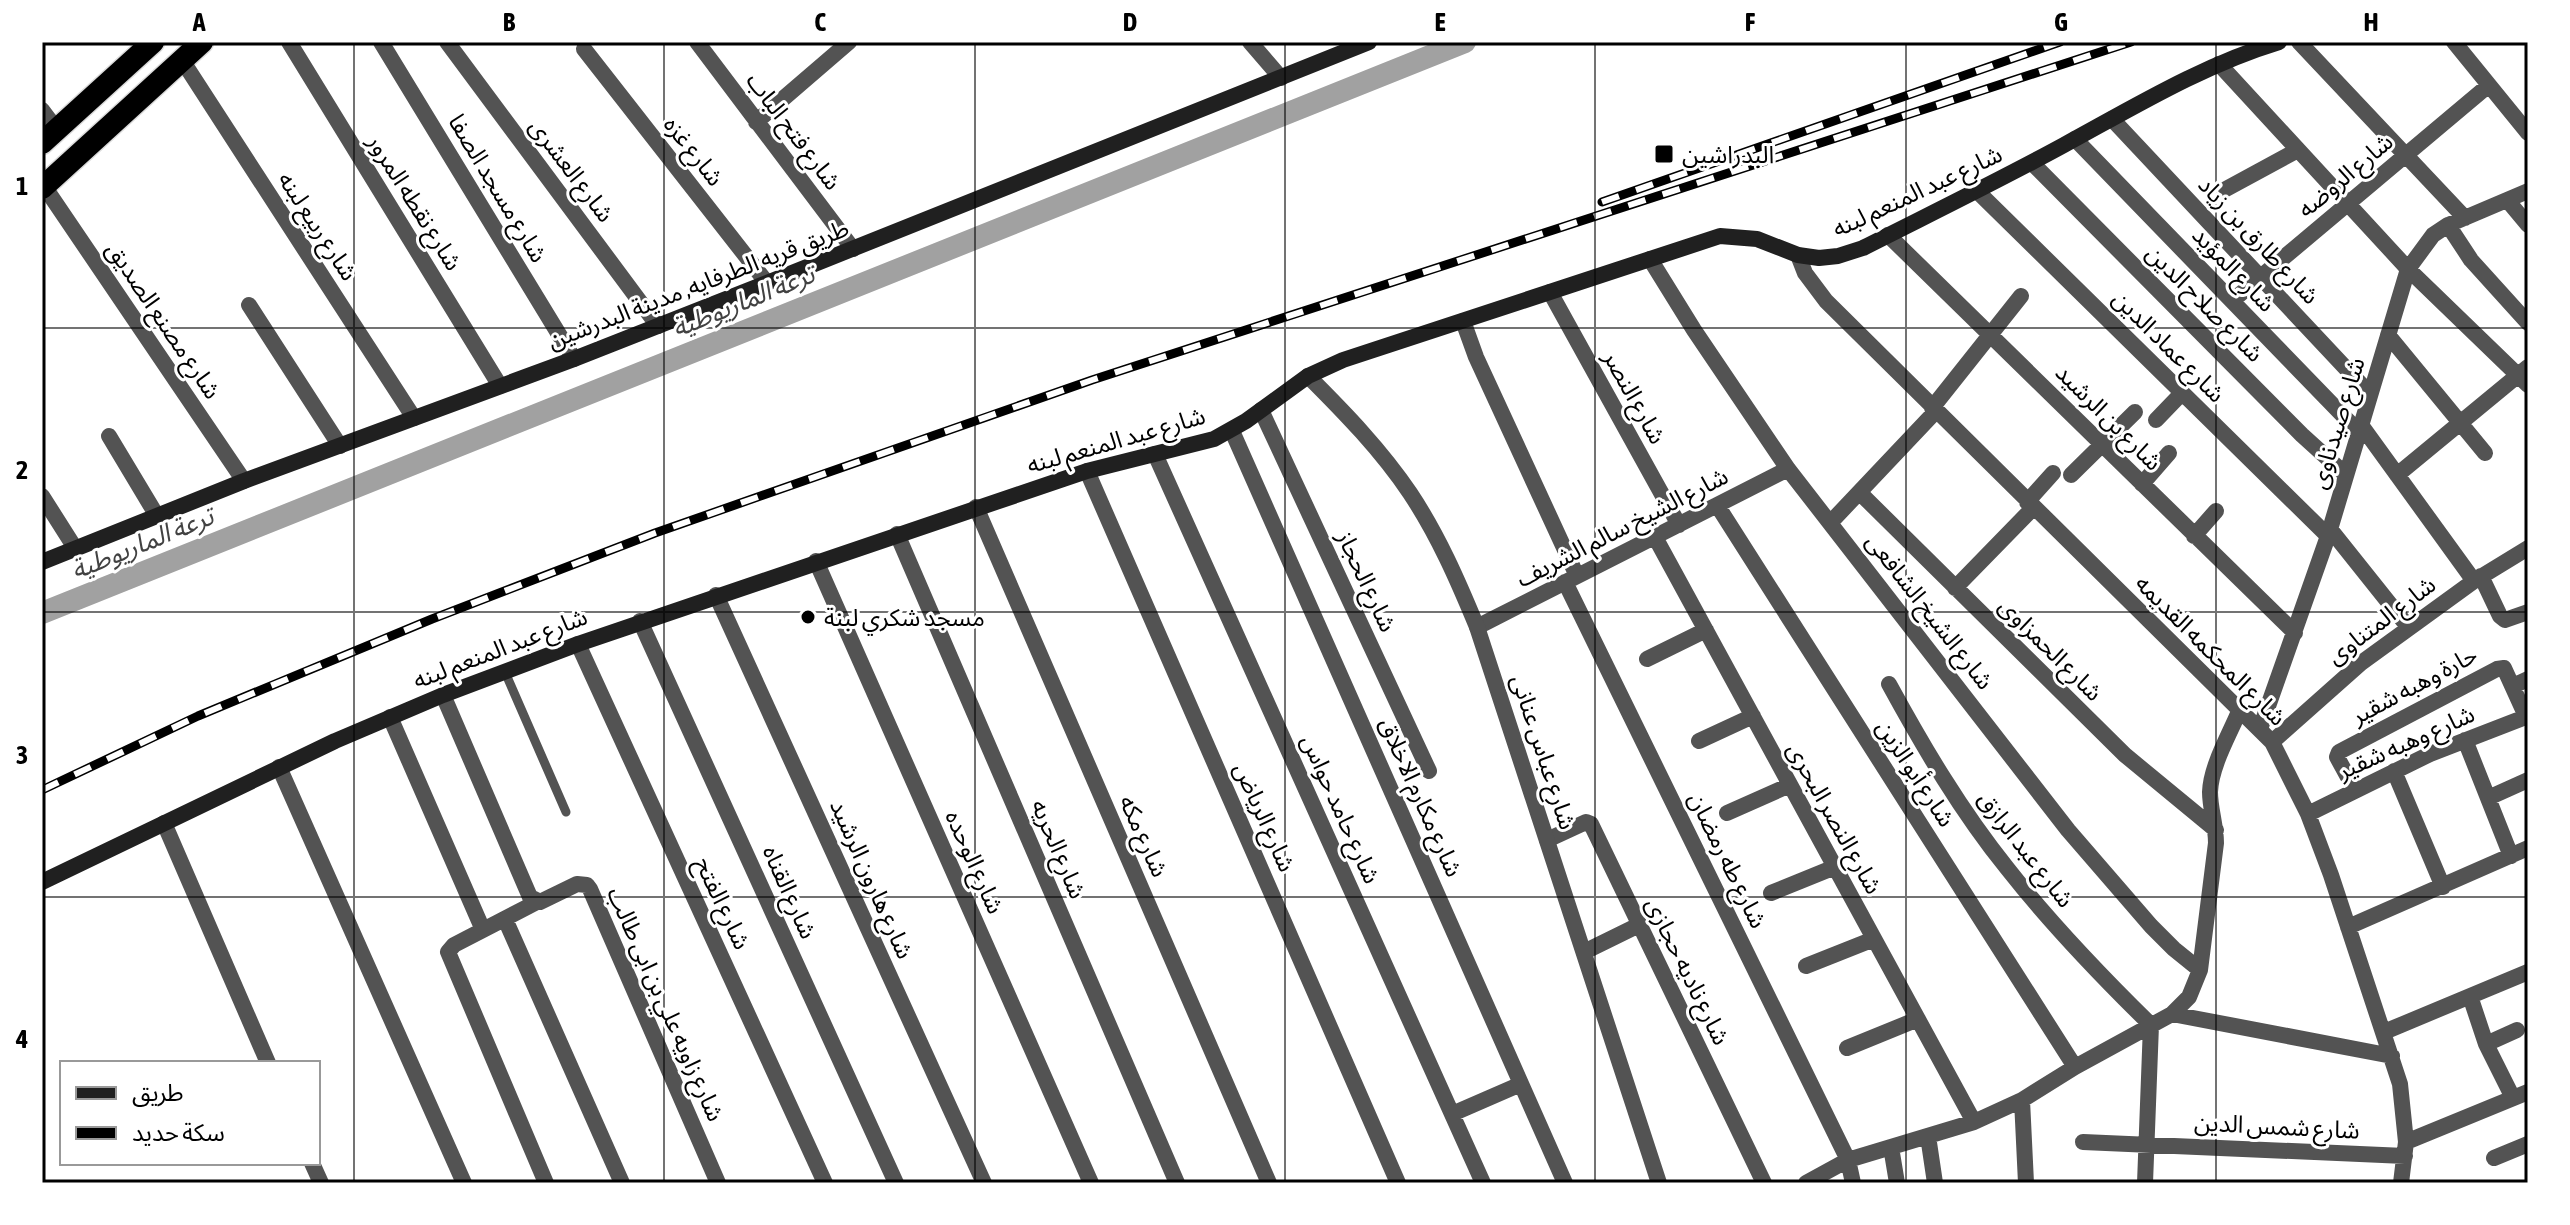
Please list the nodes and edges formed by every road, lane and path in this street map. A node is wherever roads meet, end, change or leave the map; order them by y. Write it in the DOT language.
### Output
graph roads {
  1 [pos="153,42"];
  2 [pos="202,42"];
  3 [pos="289,42"];
  4 [pos="381,42"];
  5 [pos="447,42"];
  6 [pos="697,42"];
  7 [pos="848,42"];
  8 [pos="1250,42"];
  9 [pos="1369,42"];
  10 [pos="2279,42"];
  11 [pos="2299,42"];
  12 [pos="2454,42"];
  13 [pos="1338,48"];
  14 [pos="584,49"];
  15 [pos="182,60"];
  16 [pos="2219,64"];
  17 [pos="1281,78"];
  18 [pos="2489,85"];
  19 [pos="42,110"];
  20 [pos="2112,119"];
  21 [pos="756,122"];
  22 [pos="2528,133"];
  23 [pos="50,136"];
  24 [pos="2075,139"];
  25 [pos="2298,150"];
  26 [pos="2406,155"];
  27 [pos="2032,163"];
  28 [pos="43,187"];
  29 [pos="2226,189"];
  30 [pos="1977,191"];
  31 [pos="2528,191"];
  32 [pos="2508,201"];
  33 [pos="2347,204"];
  34 [pos="2465,218"];
  35 [pos="2448,225"];
  36 [pos="2528,225"];
  37 [pos="1888,235"];
  38 [pos="853,249"];
  39 [pos="1798,255"];
  40 [pos="1650,259"];
  41 [pos="2408,269"];
  42 [pos="2262,277"];
  43 [pos="767,283"];
  44 [pos="1550,292"];
  45 [pos="2021,296"];
  46 [pos="2232,301"];
  47 [pos="249,305"];
  48 [pos="1463,321"];
  49 [pos="2528,323"];
  50 [pos="658,326"];
  51 [pos="1991,333"];
  52 [pos="2388,335"];
  53 [pos="574,359"];
  54 [pos="1308,376"];
  55 [pos="2525,376"];
  56 [pos="500,386"];
  57 [pos="2182,393"];
  58 [pos="2370,394"];
  59 [pos="1934,409"];
  60 [pos="1261,410"];
  61 [pos="2135,412"];
  62 [pos="414,418"];
  63 [pos="2156,420"];
  64 [pos="2460,423"];
  65 [pos="2360,428"];
  66 [pos="1232,431"];
  67 [pos="109,436"];
  68 [pos="2102,445"];
  69 [pos="340,446"];
  70 [pos="2169,453"];
  71 [pos="2485,453"];
  72 [pos="1155,454"];
  73 [pos="1788,469"];
  74 [pos="1087,471"];
  75 [pos="2053,473"];
  76 [pos="2345,474"];
  77 [pos="2071,475"];
  78 [pos="2397,475"];
  79 [pos="244,481"];
  80 [pos="2142,484"];
  81 [pos="1860,493"];
  82 [pos="42,496"];
  83 [pos="1717,505"];
  84 [pos="2030,505"];
  85 [pos="976,507"];
  86 [pos="2216,511"];
  87 [pos="157,516"];
  88 [pos="1831,522"];
  89 [pos="1679,525"];
  90 [pos="2329,533"];
  91 [pos="897,534"];
  92 [pos="2194,536"];
  93 [pos="1655,537"];
  94 [pos="75,548"];
  95 [pos="2528,548"];
  96 [pos="816,561"];
  97 [pos="42,562"];
  98 [pos="2478,578"];
  99 [pos="1571,579"];
  100 [pos="1955,588"];
  101 [pos="716,595"];
  102 [pos="2528,612"];
  103 [pos="640,621"];
  104 [pos="1477,627"];
  105 [pos="2409,628"];
  106 [pos="1706,630"];
  107 [pos="2295,633"];
  108 [pos="578,644"];
  109 [pos="1647,659"];
  110 [pos="505,672"];
  111 [pos="2520,683"];
  112 [pos="1889,684"];
  113 [pos="443,695"];
  114 [pos="2240,709"];
  115 [pos="2525,715"];
  116 [pos="1753,716"];
  117 [pos="390,717"];
  118 [pos="2260,729"];
  119 [pos="2465,740"];
  120 [pos="1699,741"];
  121 [pos="2272,742"];
  122 [pos="279,767"];
  123 [pos="1429,771"];
  124 [pos="2394,771"];
  125 [pos="2528,780"];
  126 [pos="1790,785"];
  127 [pos="2355,790"];
  128 [pos="2488,798"];
  129 [pos="566,812"];
  130 [pos="1727,813"];
  131 [pos="2308,814"];
  132 [pos="164,823"];
  133 [pos="2216,830"];
  134 [pos="1547,840"];
  135 [pos="2528,848"];
  136 [pos="2511,856"];
  137 [pos="1835,867"];
  138 [pos="42,882"];
  139 [pos="2443,887"];
  140 [pos="1771,893"];
  141 [pos="537,902"];
  142 [pos="505,919"];
  143 [pos="1639,925"];
  144 [pos="2348,927"];
  145 [pos="483,930"];
  146 [pos="1874,939"];
  147 [pos="1584,952"];
  148 [pos="1806,966"];
  149 [pos="2200,970"];
  150 [pos="2528,972"];
  151 [pos="2470,996"];
  152 [pos="2172,1014"];
  153 [pos="1918,1019"];
  154 [pos="2151,1025"];
  155 [pos="2517,1030"];
  156 [pos="2384,1032"];
  157 [pos="2486,1044"];
  158 [pos="1847,1048"];
  159 [pos="2392,1056"];
  160 [pos="267,1061"];
  161 [pos="2075,1067"];
  162 [pos="1521,1084"];
  163 [pos="2521,1095"];
  164 [pos="2022,1100"];
  165 [pos="1452,1114"];
  166 [pos="1974,1122"];
  167 [pos="1928,1136"];
  168 [pos="2083,1142"];
  169 [pos="2147,1144"];
  170 [pos="2528,1144"];
  171 [pos="1891,1147"];
  172 [pos="2405,1149"];
  173 [pos="2494,1158"];
  174 [pos="1848,1160"];
  175 [pos="464,1183"];
  176 [pos="546,1183"];
  177 [pos="622,1183"];
  178 [pos="718,1183"];
  179 [pos="825,1183"];
  180 [pos="896,1183"];
  181 [pos="984,1183"];
  182 [pos="1091,1183"];
  183 [pos="1177,1183"];
  184 [pos="1269,1183"];
  185 [pos="1398,1183"];
  186 [pos="1483,1183"];
  187 [pos="1565,1183"];
  188 [pos="1659,1183"];
  189 [pos="1764,1183"];
  190 [pos="1806,1183"];
  191 [pos="1853,1183"];
  192 [pos="1897,1183"];
  193 [pos="1935,1183"];
  194 [pos="2026,1183"];
  195 [pos="2145,1183"];
  196 [pos="2401,1183"];
  1 -- 23 [label="highway"];
  2 -- 15 [label="highway"];
  3 -- 56 [label="street, شارع نقطه المرور"];
  4 -- 53 [label="street, شارع مسجد الصفا"];
  5 -- 50 [label="street, شارع العشرى"];
  6 -- 21 [label="street, شارع فتح الباب"];
  7 -- 21 [label="street"];
  8 -- 17 [label="street"];
  9 -- 13 [label="main road, طريق قريه الطرفايه, مدينة البدرشين"];
  10 -- 16 [label="main road, شارع عبد المنعم لبنه"];
  11 -- 26 [label="street"];
  12 -- 18 [label="street"];
  13 -- 17 [label="main road, طريق قريه الطرفايه, مدينة البدرشين"];
  14 -- 43 [label="street, شارع غزه"];
  15 -- 28 [label="highway"];
  15 -- 62 [label="street, شارع ربيع لبنه"];
  16 -- 20 [label="main road, شارع عبد المنعم لبنه"];
  16 -- 25 [label="street"];
  17 -- 38 [label="main road, طريق قريه الطرفايه, مدينة البدرشين"];
  18 -- 22 [label="street"];
  18 -- 26 [label="street, شارع الروضه"];
  19 -- 23 [label="street"];
  20 -- 24 [label="main road, شارع عبد المنعم لبنه"];
  20 -- 42 [label="street, شارع طارق بن زياد"];
  21 -- 38 [label="street, شارع فتح الباب"];
  24 -- 27 [label="main road, شارع عبد المنعم لبنه"];
  24 -- 46 [label="street, شارع المؤيد"];
  25 -- 29 [label="street"];
  25 -- 33 [label="street"];
  26 -- 33 [label="street, شارع الروضه"];
  26 -- 34 [label="street"];
  27 -- 30 [label="main road, شارع عبد المنعم لبنه"];
  27 -- 76 [label="street, شارع صلاح الدين"];
  28 -- 79 [label="street, شارع مصنع الصديق"];
  30 -- 37 [label="main road, شارع عبد المنعم لبنه"];
  30 -- 57 [label="street, شارع عماد الدين"];
  31 -- 32 [label="street, شارع صيدناوى"];
  32 -- 34 [label="street, شارع صيدناوى"];
  32 -- 36 [label="street"];
  33 -- 41 [label="street"];
  33 -- 42 [label="street, شارع الروضه"];
  34 -- 35 [label="street, شارع صيدناوى"];
  35 -- 41 [label="street, شارع صيدناوى"];
  35 -- 49 [label="street"];
  37 -- 39 [label="main road, شارع عبد المنعم لبنه"];
  37 -- 51 [label="street, شارع بن الرشيد"];
  38 -- 43 [label="main road, طريق قريه الطرفايه, مدينة البدرشين"];
  39 -- 40 [label="main road, شارع عبد المنعم لبنه"];
  39 -- 59 [label="street, شارع المحكمه القديمه"];
  40 -- 44 [label="main road, شارع عبد المنعم لبنه"];
  40 -- 73 [label="street, شارع الشيخ الشافعى"];
  41 -- 52 [label="street, شارع صيدناوى"];
  41 -- 55 [label="street"];
  42 -- 46 [label="street, شارع الروضه"];
  42 -- 58 [label="street, شارع طارق بن زياد"];
  43 -- 50 [label="main road, طريق قريه الطرفايه, مدينة البدرشين"];
  44 -- 48 [label="main road, شارع عبد المنعم لبنه"];
  44 -- 89 [label="street, شارع النصر"];
  45 -- 51 [label="street"];
  46 -- 65 [label="street, شارع المؤيد"];
  47 -- 69 [label="street"];
  48 -- 54 [label="main road, شارع عبد المنعم لبنه"];
  48 -- 99 [label="street, شارع طه رمضان"];
  50 -- 53 [label="main road, طريق قريه الطرفايه, مدينة البدرشين"];
  51 -- 59 [label="street"];
  51 -- 68 [label="street, شارع بن الرشيد"];
  52 -- 58 [label="street, شارع صيدناوى"];
  52 -- 64 [label="street"];
  53 -- 56 [label="main road, طريق قريه الطرفايه, مدينة البدرشين"];
  54 -- 60 [label="main road, شارع عبد المنعم لبنه"];
  54 -- 104 [label="street, شارع عباس عنانى"];
  55 -- 64 [label="street"];
  56 -- 62 [label="main road, طريق قريه الطرفايه, مدينة البدرشين"];
  57 -- 63 [label="street"];
  57 -- 90 [label="street, شارع عماد الدين"];
  58 -- 65 [label="street, شارع صيدناوى"];
  59 -- 81 [label="street"];
  59 -- 84 [label="street, شارع المحكمه القديمه"];
  60 -- 66 [label="main road, شارع عبد المنعم لبنه"];
  60 -- 123 [label="street, شارع الحجاز"];
  61 -- 68 [label="street"];
  62 -- 69 [label="main road, طريق قريه الطرفايه, مدينة البدرشين"];
  64 -- 71 [label="street"];
  64 -- 78 [label="street"];
  65 -- 76 [label="street, شارع صيدناوى"];
  65 -- 78 [label="street, شارع المؤيد"];
  66 -- 72 [label="main road, شارع عبد المنعم لبنه"];
  66 -- 162 [label="street, شارع مكارم الاخلاق"];
  67 -- 87 [label="street"];
  68 -- 77 [label="street"];
  68 -- 80 [label="street, شارع بن الرشيد"];
  69 -- 79 [label="main road, طريق قريه الطرفايه, مدينة البدرشين"];
  70 -- 80 [label="street"];
  72 -- 74 [label="main road, شارع عبد المنعم لبنه"];
  72 -- 165 [label="street, شارع حامد حواس"];
  73 -- 83 [label="street, شارع الشيخ سالم الشريف"];
  73 -- 88 [label="street, شارع الشيخ الشافعى"];
  74 -- 85 [label="main road, شارع عبد المنعم لبنه"];
  74 -- 185 [label="street, شارع الرياض"];
  75 -- 84 [label="street"];
  76 -- 90 [label="street, شارع صيدناوى"];
  78 -- 98 [label="street, شارع المؤيد"];
  79 -- 87 [label="main road, طريق قريه الطرفايه, مدينة البدرشين"];
  80 -- 92 [label="street, شارع بن الرشيد"];
  81 -- 88 [label="street"];
  81 -- 100 [label="street, شارع الحمزاوى"];
  82 -- 94 [label="street"];
  83 -- 89 [label="street, شارع الشيخ سالم الشريف"];
  83 -- 161 [label="street, شارع أبو الزين"];
  84 -- 100 [label="street"];
  84 -- 114 [label="street, شارع المحكمه القديمه"];
  85 -- 91 [label="main road, شارع عبد المنعم لبنه"];
  85 -- 184 [label="street, شارع مكه"];
  86 -- 92 [label="street"];
  87 -- 94 [label="main road, طريق قريه الطرفايه, مدينة البدرشين"];
  88 -- 149 [label="street, شارع الشيخ الشافعى"];
  89 -- 93 [label="street, شارع الشيخ سالم الشريف"];
  90 -- 105 [label="street, شارع عماد الدين"];
  90 -- 107 [label="street, شارع صيدناوى"];
  91 -- 96 [label="main road, شارع عبد المنعم لبنه"];
  91 -- 183 [label="street, شارع الحريه"];
  92 -- 107 [label="street, شارع بن الرشيد"];
  93 -- 99 [label="street, شارع الشيخ سالم الشريف"];
  93 -- 106 [label="street, شارع النصر البحرى"];
  94 -- 97 [label="main road, طريق قريه الطرفايه, مدينة البدرشين"];
  95 -- 98 [label="street, شارع المتناوى"];
  96 -- 101 [label="main road, شارع عبد المنعم لبنه"];
  96 -- 182 [label="street, شارع الوحده"];
  98 -- 102 [label="street, شارع المؤيد"];
  98 -- 105 [label="street, شارع المتناوى"];
  99 -- 104 [label="street, شارع الشيخ سالم الشريف"];
  99 -- 174 [label="street, شارع طه رمضان"];
  100 -- 133 [label="street, شارع الحمزاوى"];
  101 -- 103 [label="main road, شارع عبد المنعم لبنه"];
  101 -- 181 [label="street, شارع هارون الرشيد"];
  103 -- 108 [label="main road, شارع عبد المنعم لبنه"];
  103 -- 180 [label="street, شارع القناه"];
  104 -- 134 [label="street, شارع عباس عنانى"];
  105 -- 121 [label="street, شارع المتناوى"];
  106 -- 109 [label="street"];
  106 -- 116 [label="street, شارع النصر البحرى"];
  107 -- 118 [label="street, شارع صيدناوى"];
  108 -- 110 [label="main road, شارع عبد المنعم لبنه"];
  108 -- 179 [label="street, شارع الفتح"];
  110 -- 113 [label="main road, شارع عبد المنعم لبنه"];
  110 -- 129 [label="lane"];
  111 -- 115 [label="street, حارة وهبه شقير"];
  111 -- 127 [label="street, حارة وهبه شقير"];
  112 -- 154 [label="street, شارع عبد الرازق"];
  113 -- 117 [label="main road, شارع عبد المنعم لبنه"];
  113 -- 141 [label="street"];
  114 -- 118 [label="street, شارع المحكمه القديمه"];
  114 -- 133 [label="street"];
  115 -- 119 [label="street, شارع وهبه شقير"];
  116 -- 120 [label="street"];
  116 -- 126 [label="street, شارع النصر البحرى"];
  117 -- 122 [label="main road, شارع عبد المنعم لبنه"];
  117 -- 145 [label="street"];
  118 -- 121 [label="street, شارع المحكمه القديمه"];
  119 -- 124 [label="street, شارع وهبه شقير"];
  119 -- 128 [label="street"];
  121 -- 131 [label="street, شارع المحكمه القديمه"];
  122 -- 132 [label="main road, شارع عبد المنعم لبنه"];
  122 -- 175 [label="street"];
  124 -- 127 [label="street, شارع وهبه شقير"];
  124 -- 139 [label="street"];
  125 -- 128 [label="street"];
  126 -- 130 [label="street"];
  126 -- 137 [label="street, شارع النصر البحرى"];
  127 -- 131 [label="street, شارع وهبه شقير"];
  128 -- 136 [label="street"];
  131 -- 144 [label="street, شارع المحكمه القديمه"];
  132 -- 138 [label="main road, شارع عبد المنعم لبنه"];
  132 -- 160 [label="street"];
  133 -- 149 [label="street"];
  134 -- 143 [label="street, شارع ناديه حجازى"];
  134 -- 147 [label="street, شارع عباس عنانى"];
  135 -- 136 [label="street"];
  136 -- 139 [label="street"];
  137 -- 140 [label="street"];
  137 -- 146 [label="street, شارع النصر البحرى"];
  139 -- 144 [label="street"];
  141 -- 142 [label="street, شارع زاويه علي بن ابى طالب"];
  141 -- 178 [label="street, شارع زاويه علي بن ابى طالب"];
  142 -- 145 [label="street, شارع زاويه علي بن ابى طالب"];
  142 -- 177 [label="street"];
  143 -- 147 [label="street"];
  143 -- 189 [label="street, شارع ناديه حجازى"];
  144 -- 156 [label="street, شارع المحكمه القديمه"];
  145 -- 176 [label="street, شارع زاويه علي بن ابى طالب"];
  146 -- 148 [label="street"];
  146 -- 153 [label="street, شارع النصر البحرى"];
  147 -- 188 [label="street, شارع عباس عنانى"];
  149 -- 152 [label="street"];
  150 -- 151 [label="street"];
  151 -- 156 [label="street"];
  151 -- 157 [label="street"];
  152 -- 154 [label="street"];
  152 -- 159 [label="street"];
  153 -- 158 [label="street"];
  153 -- 166 [label="street, شارع النصر البحرى"];
  154 -- 161 [label="street"];
  154 -- 169 [label="street"];
  155 -- 157 [label="street"];
  156 -- 159 [label="street, شارع المحكمه القديمه"];
  157 -- 163 [label="street"];
  159 -- 172 [label="street, شارع المحكمه القديمه"];
  161 -- 164 [label="street"];
  162 -- 165 [label="street"];
  162 -- 187 [label="street, شارع مكارم الاخلاق"];
  163 -- 172 [label="street"];
  164 -- 166 [label="street"];
  164 -- 194 [label="street"];
  165 -- 186 [label="street, شارع حامد حواس"];
  166 -- 167 [label="street"];
  167 -- 171 [label="street"];
  167 -- 193 [label="street"];
  168 -- 169 [label="street, شارع شمس الدين"];
  169 -- 172 [label="street, شارع شمس الدين"];
  169 -- 195 [label="street"];
  170 -- 173 [label="street"];
  171 -- 174 [label="street"];
  171 -- 192 [label="street"];
  172 -- 196 [label="street, شارع المحكمه القديمه"];
  174 -- 190 [label="street"];
  174 -- 191 [label="street, شارع طه رمضان"];
}
